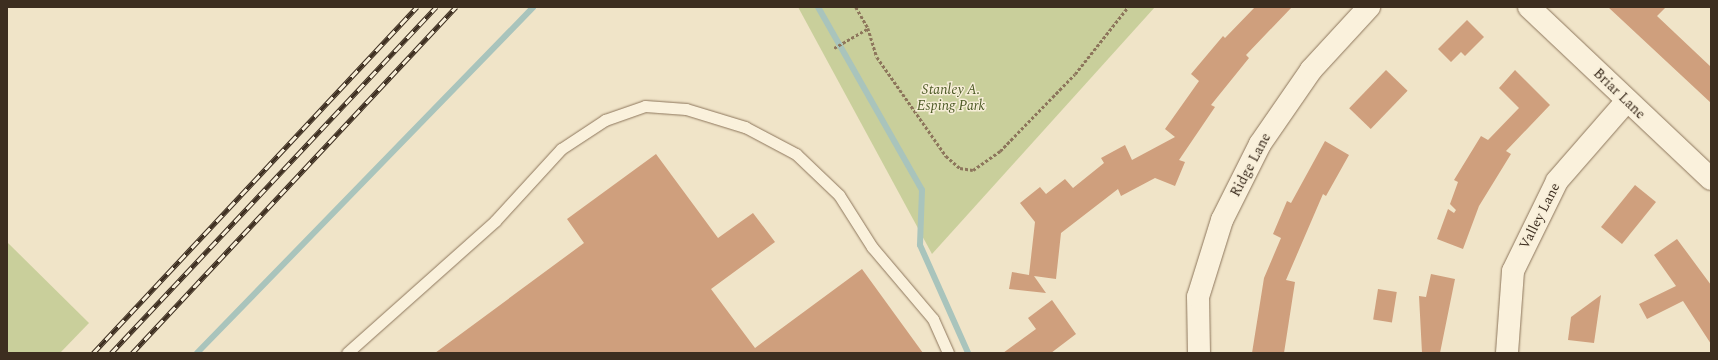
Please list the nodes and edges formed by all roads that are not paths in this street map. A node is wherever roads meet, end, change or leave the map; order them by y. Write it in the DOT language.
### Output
graph roads {
  1 [pos="1369,7"];
  2 [pos="1529,7"];
  3 [pos="1626,102"];
  4 [pos="1711,179"];
  5 [pos="347,353"];
  6 [pos="948,353"];
  7 [pos="1199,353"];
  8 [pos="1507,353"];
  1 -- 7 [label="street, Ridge Lane"];
  2 -- 3 [label="street, Briar Lane"];
  3 -- 4 [label="street, Briar Lane"];
  3 -- 8 [label="street, Valley Lane"];
  5 -- 6 [label="lane"];
}
